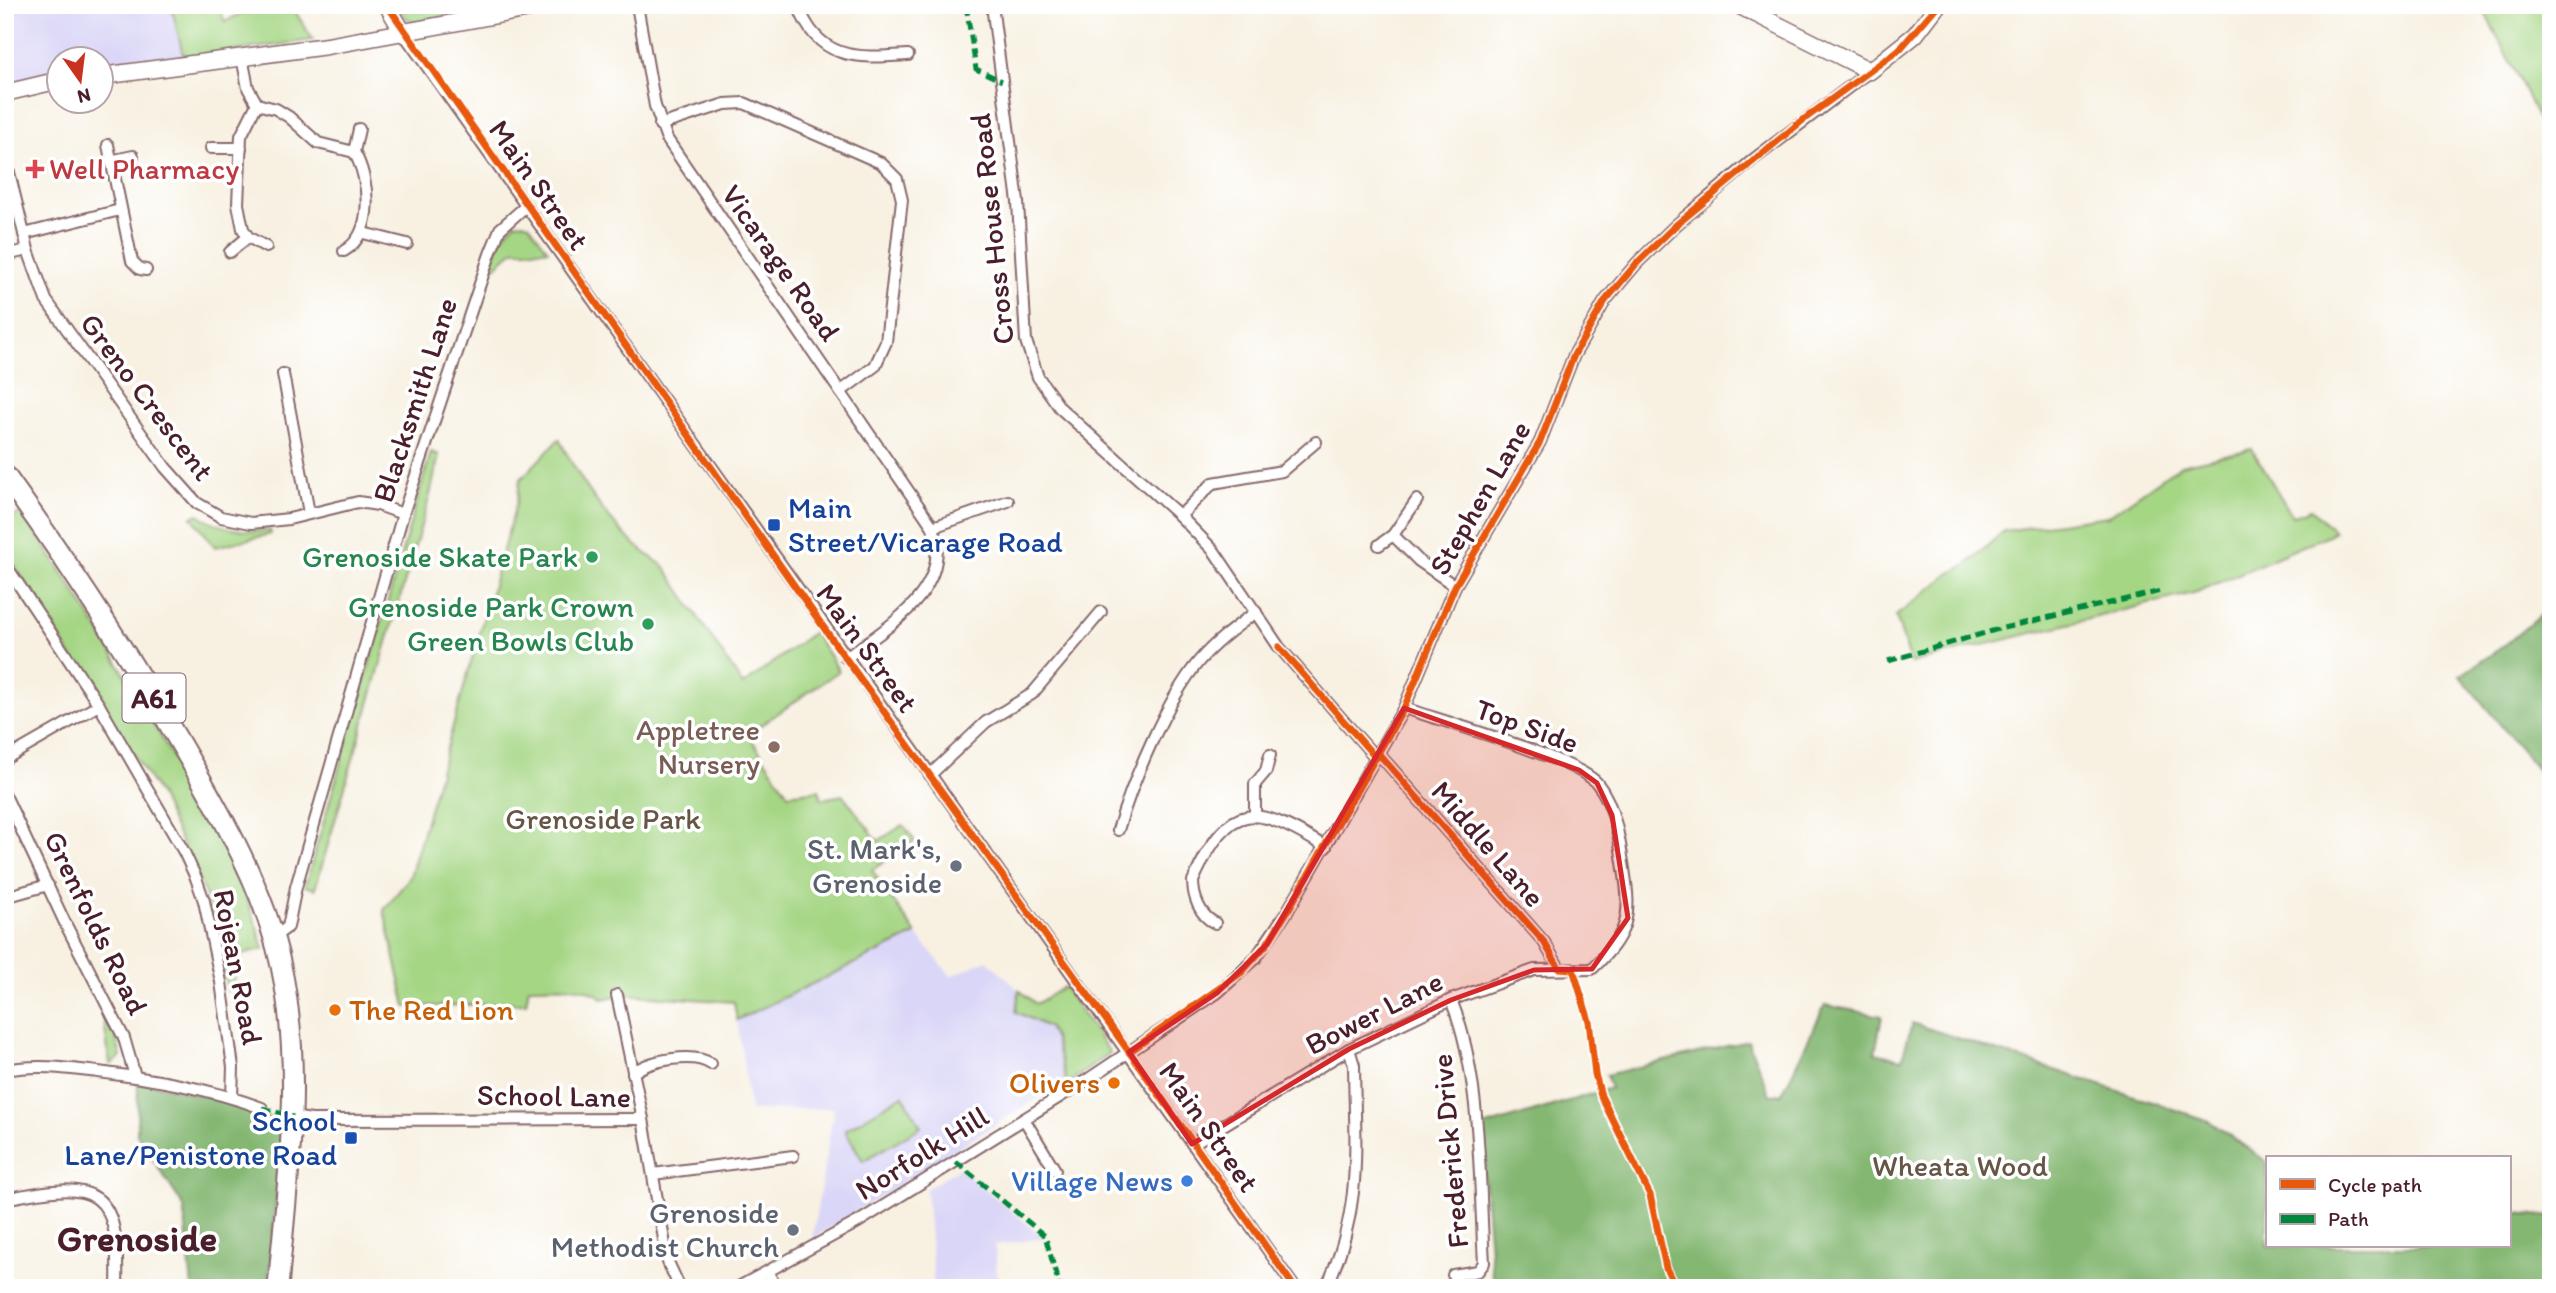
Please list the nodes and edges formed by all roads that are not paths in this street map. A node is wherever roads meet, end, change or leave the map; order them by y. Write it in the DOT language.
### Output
graph roads {
  1 [pos="387,5"];
  2 [pos="551,5"];
  3 [pos="637,5"];
  4 [pos="798,5"];
  5 [pos="992,5"];
  6 [pos="1738,5"];
  7 [pos="1938,5"];
  8 [pos="404,34"];
  9 [pos="908,55"];
  10 [pos="242,57"];
  11 [pos="1870,71"];
  12 [pos="116,74"];
  13 [pos="46,83"];
  14 [pos="5,93"];
  15 [pos="257,104"];
  16 [pos="660,125"];
  17 [pos="359,130"];
  18 [pos="108,145"];
  19 [pos="211,148"];
  20 [pos="241,148"];
  21 [pos="354,152"];
  22 [pos="5,156"];
  23 [pos="133,156"];
  24 [pos="110,161"];
  25 [pos="526,206"];
  26 [pos="120,210"];
  27 [pos="363,233"];
  28 [pos="24,234"];
  29 [pos="248,237"];
  30 [pos="407,244"];
  31 [pos="266,247"];
  32 [pos="28,250"];
  33 [pos="344,251"];
  34 [pos="230,252"];
  35 [pos="5,255"];
  36 [pos="146,270"];
  37 [pos="283,374"];
  38 [pos="840,392"];
  39 [pos="1316,442"];
  40 [pos="5,475"];
  41 [pos="1417,500"];
  42 [pos="1008,501"];
  43 [pos="309,513"];
  44 [pos="403,514"];
  45 [pos="1180,516"];
  46 [pos="933,527"];
  47 [pos="1394,535"];
  48 [pos="1380,545"];
  49 [pos="5,564"];
  50 [pos="1455,586"];
  51 [pos="1101,612"];
  52 [pos="1256,612"];
  53 [pos="1279,647"];
  54 [pos="846,658"];
  55 [pos="99,705"];
  56 [pos="1404,708"];
  57 [pos="1270,755"];
  58 [pos="1377,756"];
  59 [pos="5,759"];
  60 [pos="930,775"];
  61 [pos="5,795"];
  62 [pos="1255,815"];
  63 [pos="1118,830"];
  64 [pos="1326,847"];
  65 [pos="48,885"];
  66 [pos="5,897"];
  67 [pos="1215,923"];
  68 [pos="272,938"];
  69 [pos="1559,968"];
  70 [pos="1592,969"];
  71 [pos="617,995"];
  72 [pos="1451,1000"];
  73 [pos="1349,1049"];
  74 [pos="1129,1052"];
  75 [pos="711,1064"];
  76 [pos="5,1070"];
  77 [pos="632,1073"];
  78 [pos="135,1076"];
  79 [pos="232,1097"];
  80 [pos="262,1108"];
  81 [pos="293,1117"];
  82 [pos="643,1119"];
  83 [pos="1024,1119"];
  84 [pos="1192,1144"];
  85 [pos="793,1156"];
  86 [pos="1055,1170"];
  87 [pos="653,1174"];
  88 [pos="5,1199"];
  89 [pos="767,1272"];
  90 [pos="1454,1275"];
  91 [pos="117,1288"];
  92 [pos="278,1288"];
  93 [pos="680,1288"];
  94 [pos="737,1288"];
  95 [pos="776,1288"];
  96 [pos="1294,1288"];
  97 [pos="1326,1288"];
  1 -- 8 [label="street"];
  2 -- 8 [label="street"];
  3 -- 16 [label="street, Vicarage Road"];
  4 -- 9 [label="street"];
  5 -- 45 [label="street, Cross House Road"];
  6 -- 11 [label="street"];
  7 -- 11 [label="street"];
  8 -- 10 [label="street"];
  8 -- 25 [label="street, Main Street"];
  10 -- 12 [label="street"];
  10 -- 15 [label="street"];
  11 -- 50 [label="street, Stephen Lane"];
  13 -- 14 [label="street"];
  15 -- 20 [label="street"];
  15 -- 21 [label="street"];
  16 -- 38 [label="street, Vicarage Road"];
  16 -- 38 [label="street"];
  17 -- 21 [label="street"];
  18 -- 24 [label="street"];
  19 -- 20 [label="street"];
  20 -- 29 [label="street"];
  21 -- 27 [label="street"];
  22 -- 28 [label="street, Greno Crescent"];
  23 -- 24 [label="street"];
  24 -- 26 [label="street"];
  25 -- 44 [label="street, Blacksmith Lane"];
  25 -- 54 [label="street, Main Street"];
  26 -- 28 [label="street"];
  26 -- 36 [label="street"];
  27 -- 30 [label="street"];
  27 -- 33 [label="street"];
  28 -- 32 [label="street, Greno Crescent"];
  29 -- 31 [label="street"];
  29 -- 34 [label="street"];
  32 -- 35 [label="street"];
  32 -- 43 [label="street, Greno Crescent"];
  37 -- 43 [label="street"];
  38 -- 46 [label="street, Vicarage Road"];
  39 -- 45 [label="street"];
  40 -- 68 [label="highway, A61"];
  41 -- 47 [label="street"];
  42 -- 46 [label="street"];
  43 -- 44 [label="street, Greno Crescent"];
  44 -- 68 [label="street, Blacksmith Lane"];
  45 -- 52 [label="street, Cross House Road"];
  46 -- 54 [label="street, Vicarage Road"];
  47 -- 48 [label="street"];
  47 -- 50 [label="street"];
  49 -- 55 [label="street, Rojean Road"];
  50 -- 56 [label="street, Stephen Lane"];
  51 -- 60 [label="street"];
  52 -- 53 [label="street, Cross House Road"];
  52 -- 63 [label="street"];
  53 -- 58 [label="street, Middle Lane"];
  54 -- 60 [label="street, Main Street"];
  55 -- 59 [label="street"];
  55 -- 79 [label="street, Rojean Road"];
  56 -- 58 [label="street, Stephen Lane"];
  56 -- 70 [label="street, Top Side"];
  57 -- 62 [label="street"];
  58 -- 64 [label="street, Stephen Lane"];
  58 -- 69 [label="street, Middle Lane"];
  60 -- 74 [label="street, Main Street"];
  61 -- 65 [label="street, Grenfolds Road"];
  62 -- 64 [label="street"];
  62 -- 67 [label="street"];
  64 -- 74 [label="street, Stephen Lane"];
  65 -- 66 [label="street"];
  65 -- 78 [label="street, Grenfolds Road"];
  68 -- 81 [label="highway, A61"];
  69 -- 70 [label="street, Bower Lane"];
  69 -- 72 [label="street, Bower Lane"];
  71 -- 77 [label="street"];
  72 -- 73 [label="street, Bower Lane"];
  72 -- 90 [label="street, Frederick Drive"];
  73 -- 84 [label="street, Bower Lane"];
  73 -- 97 [label="street"];
  74 -- 83 [label="street, Norfolk Hill"];
  74 -- 84 [label="street, Main Street"];
  75 -- 77 [label="street"];
  76 -- 78 [label="street"];
  77 -- 82 [label="street"];
  78 -- 79 [label="street"];
  79 -- 80 [label="street"];
  81 -- 82 [label="street, School Lane"];
  81 -- 92 [label="highway, A61"];
  82 -- 87 [label="street, School Lane"];
  83 -- 86 [label="street"];
  83 -- 89 [label="street, Norfolk Hill"];
  84 -- 96 [label="street, Main Street"];
  85 -- 87 [label="street"];
  87 -- 93 [label="street, School Lane"];
  88 -- 91 [label="street"];
  89 -- 94 [label="street, Norfolk Hill"];
  89 -- 95 [label="street"];
}
